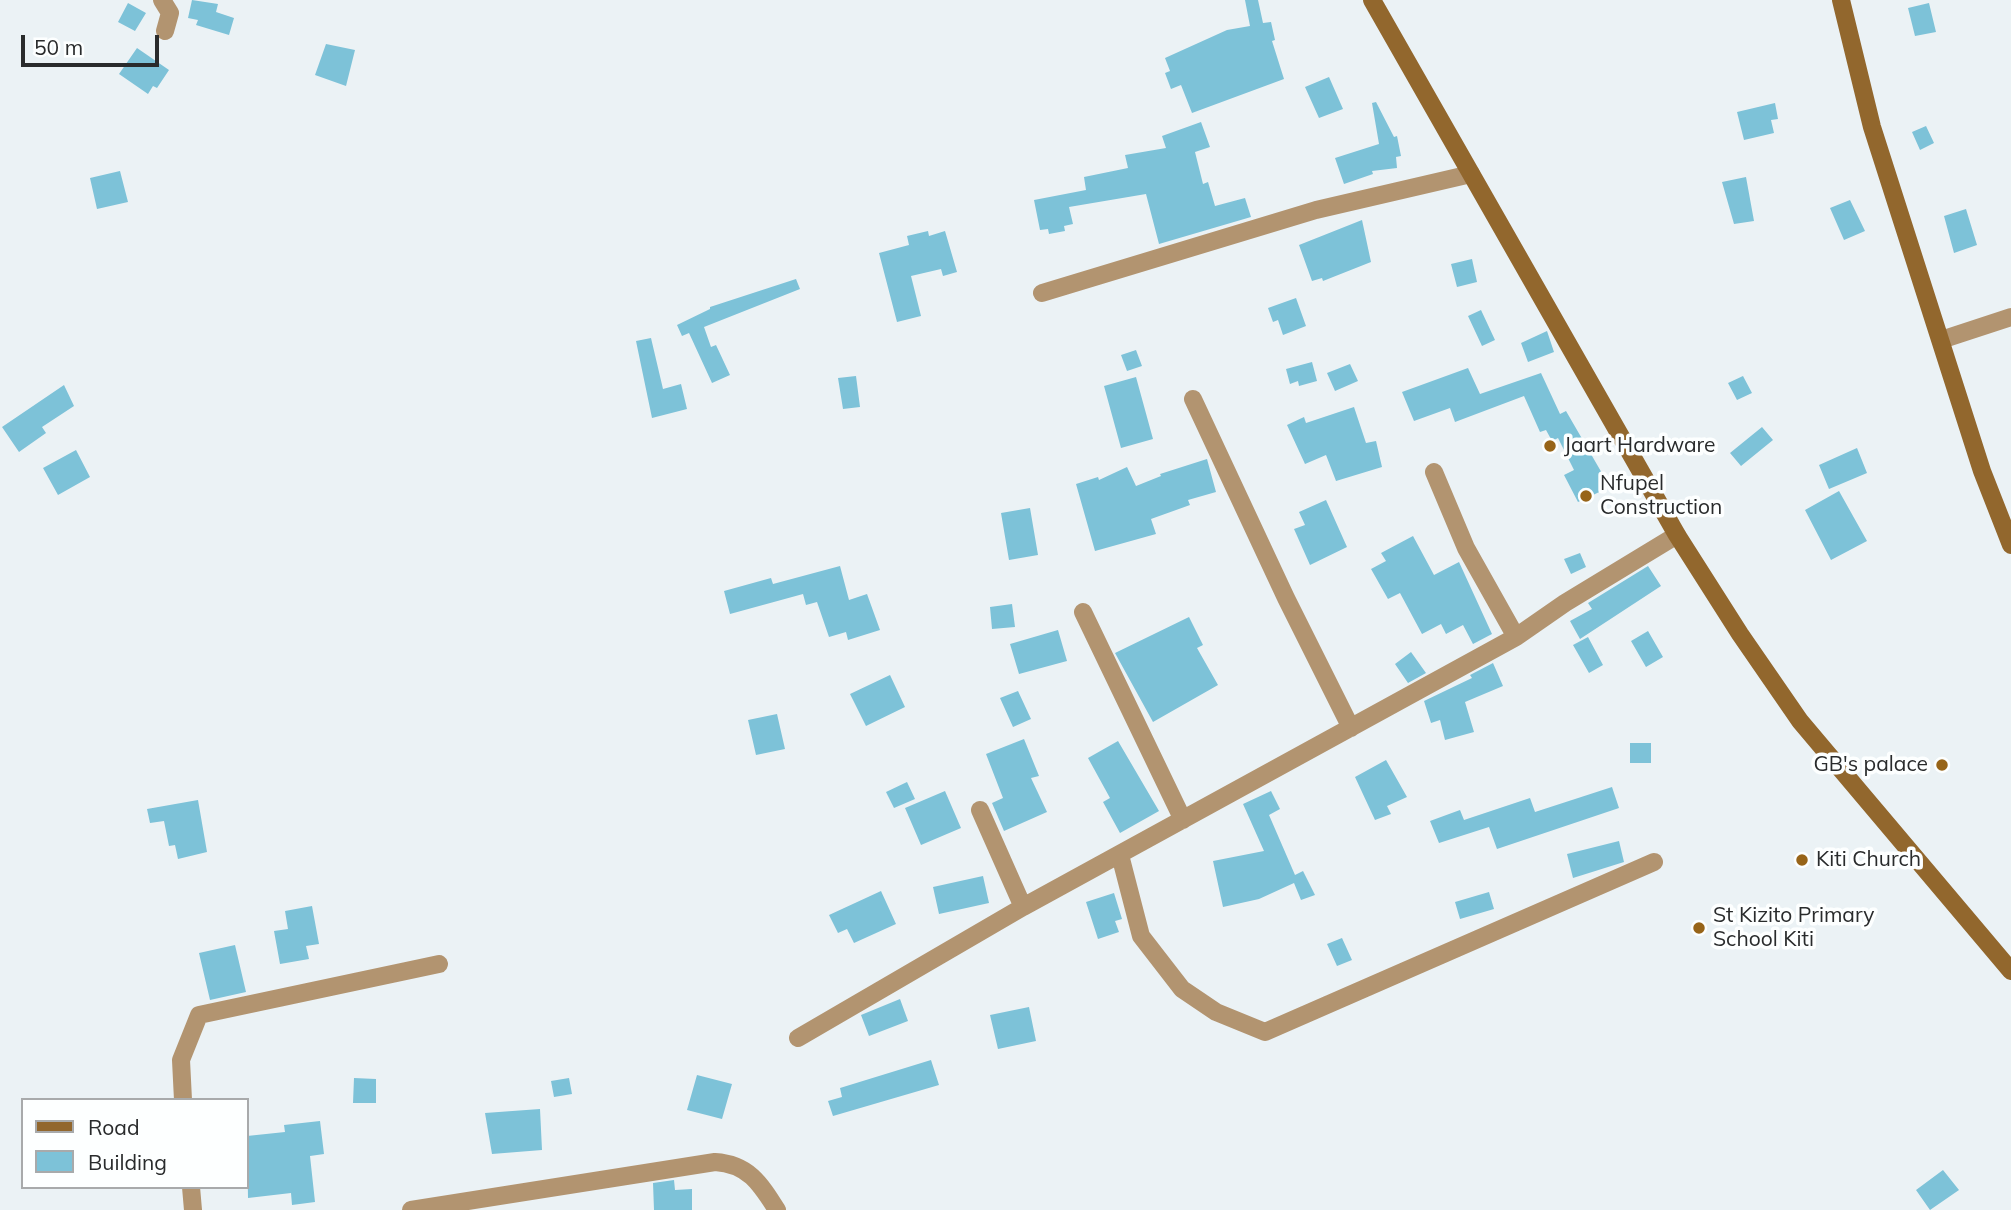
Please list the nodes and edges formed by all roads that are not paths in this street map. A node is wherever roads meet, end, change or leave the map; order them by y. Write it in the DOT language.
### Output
graph roads {
  1 [pos="163,0"];
  2 [pos="1373,0"];
  3 [pos="1841,0"];
  4 [pos="165,31"];
  5 [pos="1471,174"];
  6 [pos="1042,293"];
  7 [pos="2011,317"];
  8 [pos="1941,340"];
  9 [pos="1193,399"];
  10 [pos="1434,472"];
  11 [pos="1677,535"];
  12 [pos="2011,545"];
  13 [pos="1083,612"];
  14 [pos="1517,638"];
  15 [pos="1351,728"];
  16 [pos="980,810"];
  17 [pos="1183,820"];
  18 [pos="1120,855"];
  19 [pos="1654,862"];
  20 [pos="1023,906"];
  21 [pos="439,964"];
  22 [pos="2011,971"];
  23 [pos="798,1038"];
  24 [pos="183,1098"];
  25 [pos="191,1189"];
  26 [pos="193,1210"];
  27 [pos="411,1210"];
  28 [pos="777,1210"];
  1 -- 4 [label="street"];
  2 -- 5 [label="street"];
  3 -- 8 [label="street"];
  5 -- 6 [label="street"];
  5 -- 11 [label="street"];
  7 -- 8 [label="street"];
  8 -- 12 [label="street"];
  9 -- 15 [label="street"];
  10 -- 14 [label="street"];
  11 -- 14 [label="street"];
  11 -- 22 [label="street"];
  13 -- 17 [label="street"];
  14 -- 15 [label="street"];
  15 -- 17 [label="street"];
  16 -- 20 [label="street"];
  17 -- 18 [label="street"];
  18 -- 19 [label="street"];
  18 -- 20 [label="street"];
  20 -- 23 [label="street"];
  21 -- 24 [label="street"];
  25 -- 26 [label="street"];
  27 -- 28 [label="street"];
}
